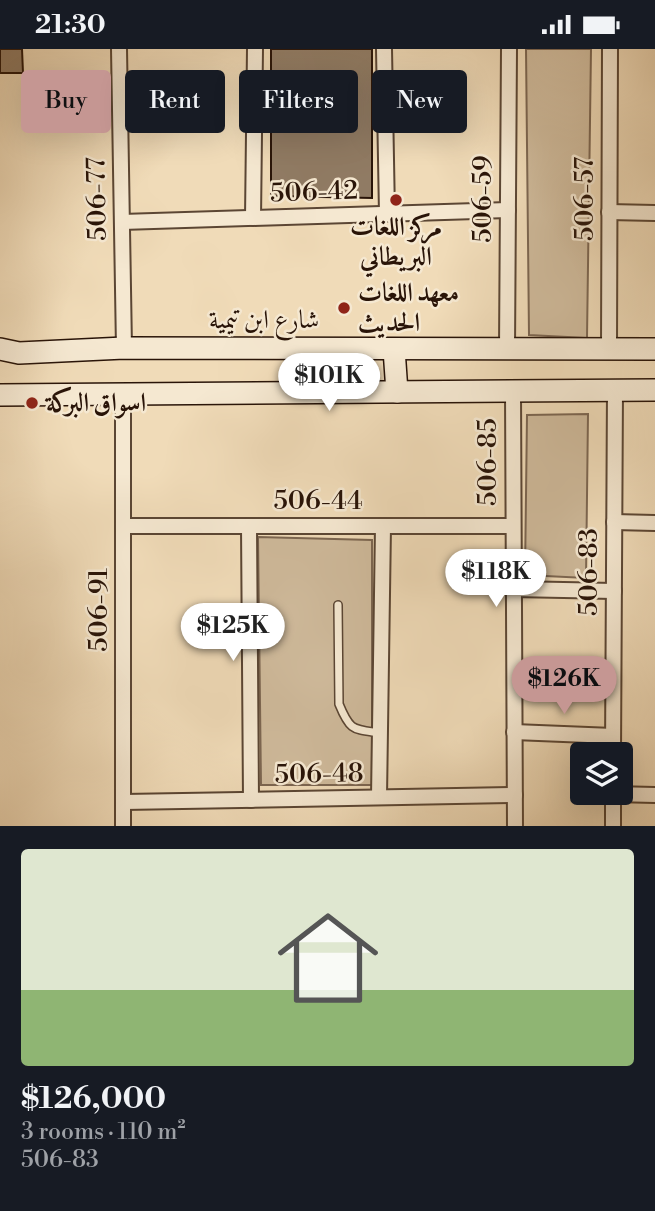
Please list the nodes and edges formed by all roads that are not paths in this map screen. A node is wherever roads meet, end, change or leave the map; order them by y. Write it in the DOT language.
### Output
graph roads {
  1 [pos="119,49"];
  2 [pos="255,49"];
  3 [pos="384,49"];
  4 [pos="509,49"];
  5 [pos="610,49"];
  6 [pos="508,210"];
  7 [pos="609,212"];
  8 [pos="655,213"];
  9 [pos="387,214"];
  10 [pos="253,218"];
  11 [pos="122,222"];
  12 [pos="124,348"];
  13 [pos="394,348"];
  14 [pos="609,348"];
  15 [pos="0,349"];
  16 [pos="507,349"];
  17 [pos="655,349"];
  18 [pos="615,390"];
  19 [pos="655,390"];
  20 [pos="513,391"];
  21 [pos="397,392"];
  22 [pos="123,394"];
  23 [pos="0,395"];
  24 [pos="614,522"];
  25 [pos="655,523"];
  26 [pos="123,526"];
  27 [pos="249,526"];
  28 [pos="383,526"];
  29 [pos="513,526"];
  30 [pos="513,589"];
  31 [pos="614,591"];
  32 [pos="338,605"];
  33 [pos="514,732"];
  34 [pos="380,733"];
  35 [pos="613,736"];
  36 [pos="613,742"];
  37 [pos="633,794"];
  38 [pos="514,795"];
  39 [pos="655,795"];
  40 [pos="379,797"];
  41 [pos="251,800"];
  42 [pos="124,802"];
  43 [pos="613,805"];
  44 [pos="124,826"];
  45 [pos="515,826"];
  46 [pos="612,826"];
  1 -- 11 [label="street, 506-77"];
  2 -- 10 [label="street"];
  3 -- 9 [label="street"];
  4 -- 6 [label="street, 506-59"];
  5 -- 7 [label="street, 506-57"];
  6 -- 9 [label="street, 506-42"];
  6 -- 16 [label="street, 506-59"];
  7 -- 8 [label="street"];
  7 -- 14 [label="street, 506-57"];
  9 -- 10 [label="street, 506-42"];
  10 -- 11 [label="street, 506-42"];
  11 -- 12 [label="street, 506-77"];
  12 -- 13 [label="street, شارع ابن تيمية"];
  12 -- 15 [label="street, شارع ابن تيمية"];
  13 -- 16 [label="street, شارع ابن تيمية"];
  13 -- 21 [label="street"];
  14 -- 16 [label="street, شارع ابن تيمية"];
  14 -- 17 [label="street, شارع ابن تيمية"];
  18 -- 19 [label="street"];
  18 -- 20 [label="street"];
  18 -- 24 [label="street, 506-83"];
  20 -- 21 [label="street"];
  20 -- 29 [label="street, 506-85"];
  21 -- 22 [label="street"];
  22 -- 23 [label="street"];
  22 -- 26 [label="street, 506-91"];
  24 -- 25 [label="street"];
  24 -- 31 [label="street, 506-83"];
  26 -- 27 [label="street, 506-44"];
  26 -- 42 [label="street, 506-91"];
  27 -- 28 [label="street, 506-44"];
  27 -- 41 [label="street"];
  28 -- 29 [label="street, 506-44"];
  28 -- 34 [label="street"];
  29 -- 30 [label="street, 506-85"];
  30 -- 31 [label="street"];
  30 -- 33 [label="street, 506-85"];
  31 -- 35 [label="street, 506-83"];
  32 -- 34 [label="lane"];
  33 -- 35 [label="street"];
  33 -- 38 [label="street, 506-85"];
  34 -- 40 [label="street"];
  35 -- 36 [label="street, 506-83"];
  37 -- 39 [label="street"];
  38 -- 40 [label="street, 506-48"];
  38 -- 45 [label="street, 506-85"];
  40 -- 41 [label="street, 506-48"];
  41 -- 42 [label="street, 506-48"];
  42 -- 44 [label="street, 506-91"];
  43 -- 46 [label="street"];
}
